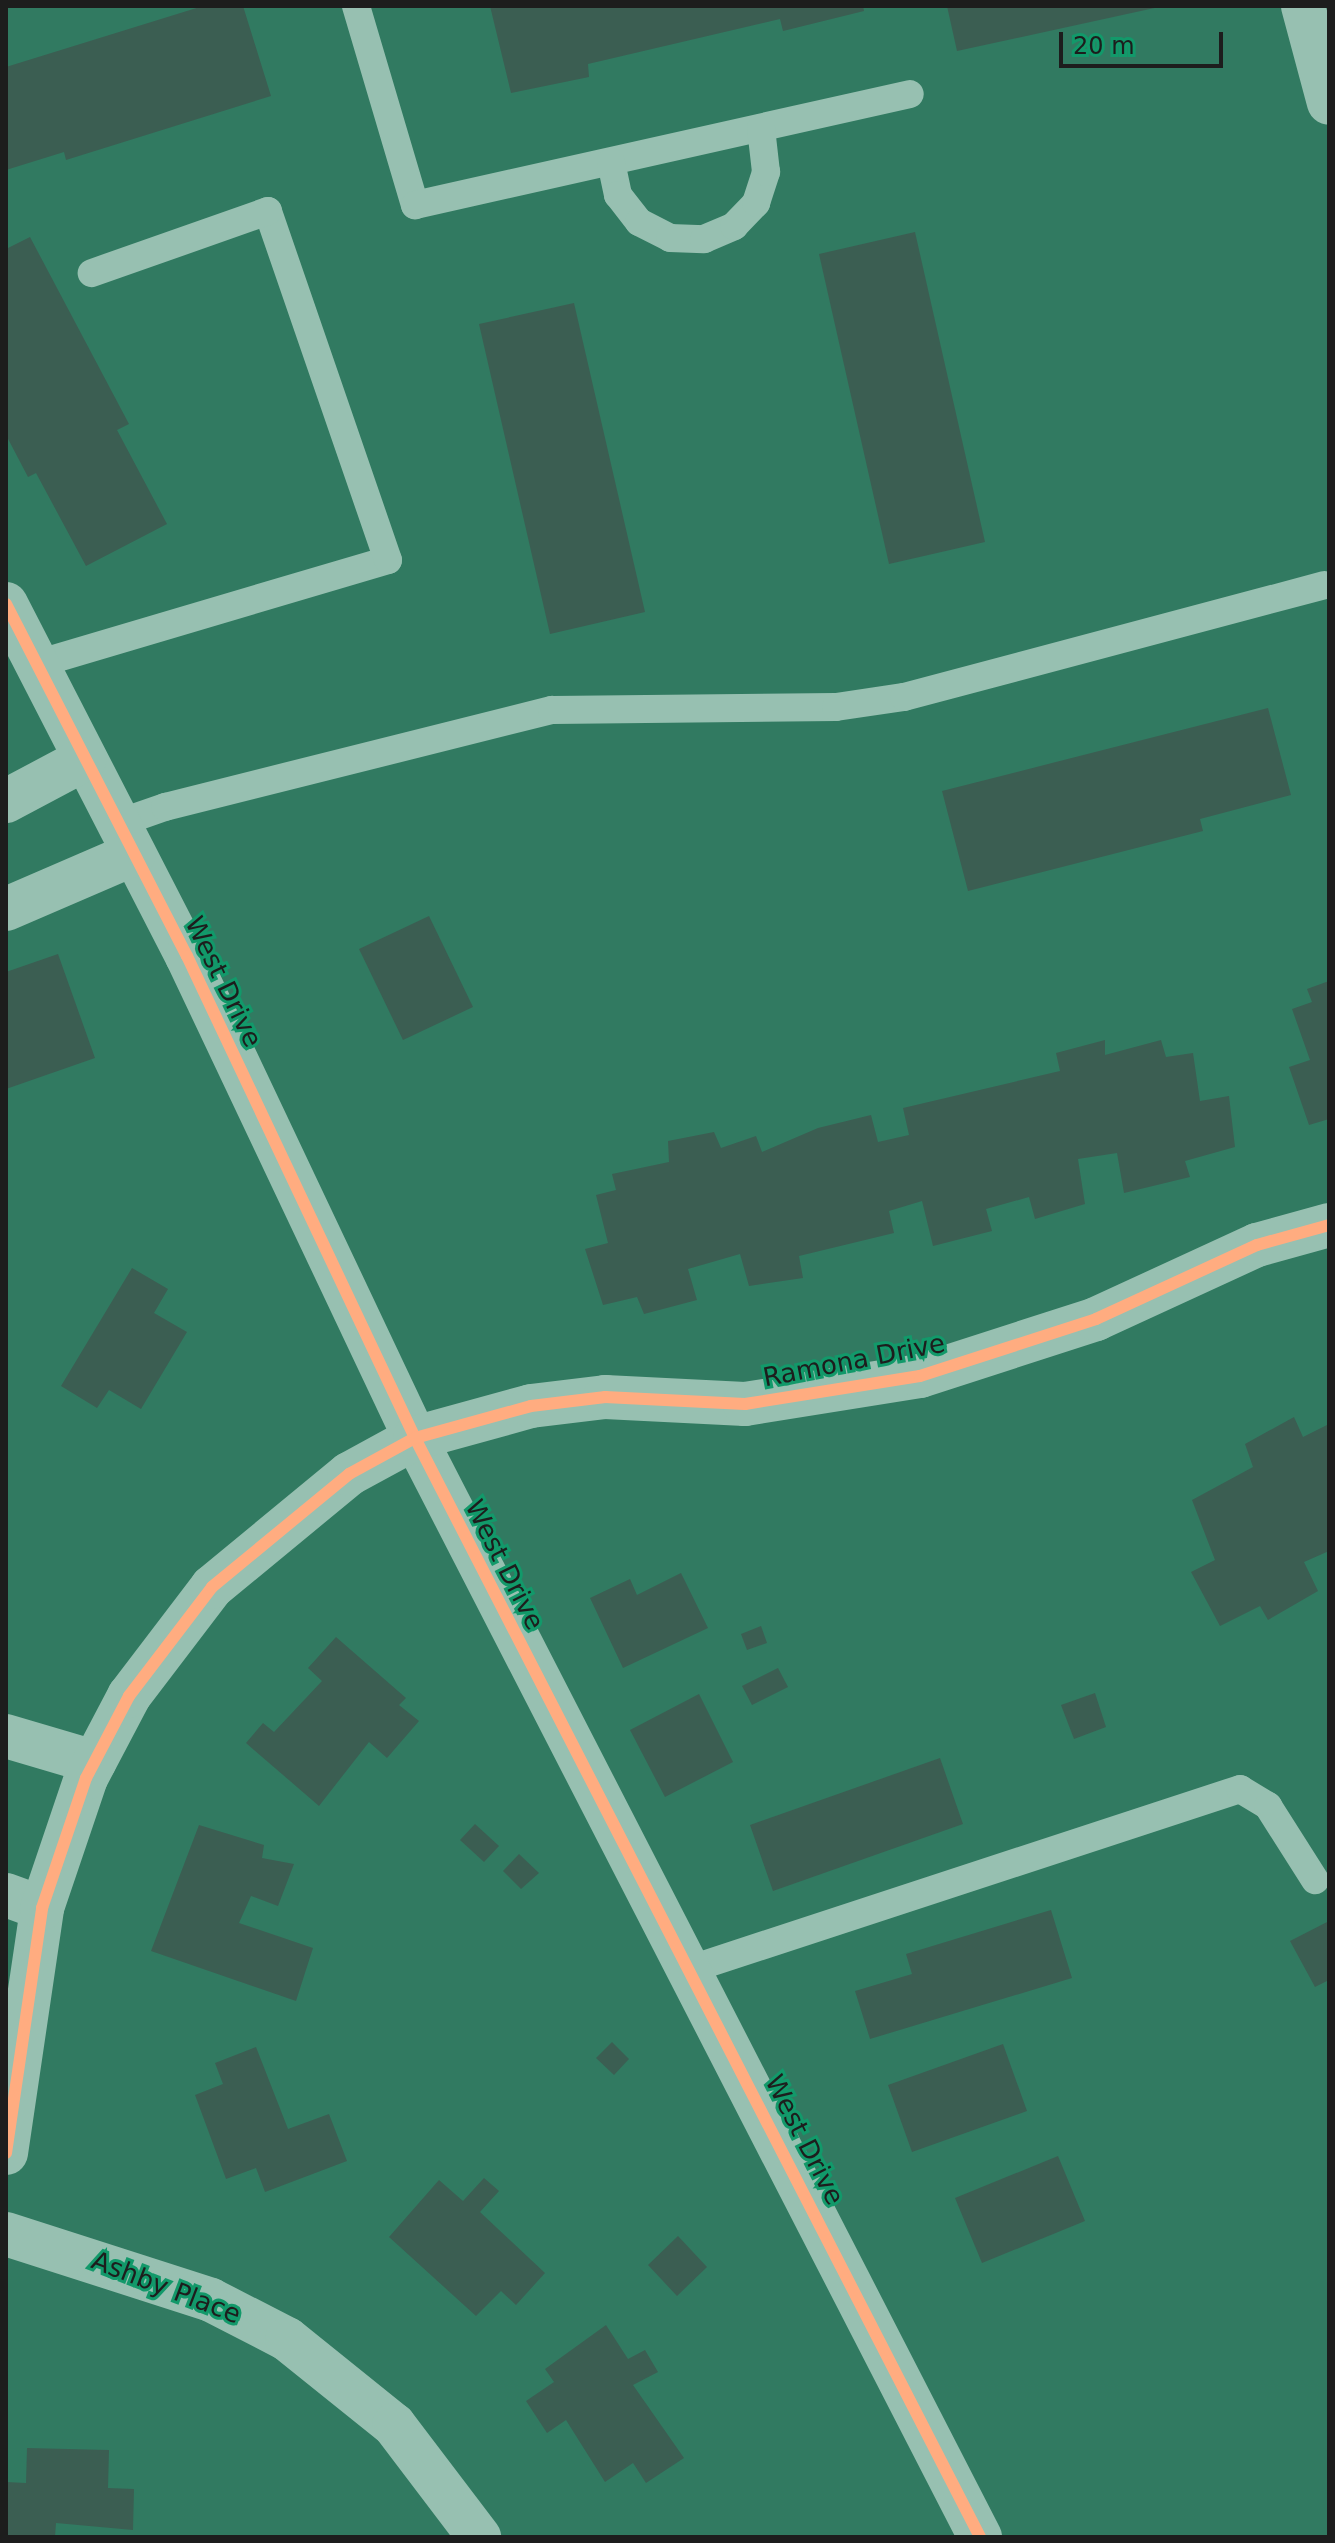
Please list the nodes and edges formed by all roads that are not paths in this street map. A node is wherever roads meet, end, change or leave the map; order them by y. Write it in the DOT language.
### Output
graph roads {
  1 [pos="356,6"];
  2 [pos="1303,6"];
  3 [pos="1322,50"];
  4 [pos="910,94"];
  5 [pos="1329,103"];
  6 [pos="761,128"];
  7 [pos="611,162"];
  8 [pos="92,273"];
  9 [pos="1324,585"];
  10 [pos="6,604"];
  11 [pos="37,664"];
  12 [pos="85,759"];
  13 [pos="6,801"];
  14 [pos="126,839"];
  15 [pos="6,909"];
  16 [pos="1329,1225"];
  17 [pos="415,1438"];
  18 [pos="6,1736"];
  19 [pos="94,1762"];
  20 [pos="1315,1880"];
  21 [pos="24,1901"];
  22 [pos="691,1969"];
  23 [pos="6,2153"];
  24 [pos="6,2234"];
  25 [pos="479,2537"];
  26 [pos="980,2537"];
  1 -- 7 [label="lane"];
  2 -- 3 [label="street"];
  3 -- 5 [label="street"];
  4 -- 6 [label="lane"];
  6 -- 7 [label="lane"];
  6 -- 7 [label="lane"];
  8 -- 11 [label="lane"];
  9 -- 14 [label="lane"];
  10 -- 11 [label="street, West Drive"];
  11 -- 12 [label="street, West Drive"];
  12 -- 13 [label="street"];
  12 -- 14 [label="street, West Drive"];
  14 -- 15 [label="street"];
  14 -- 17 [label="street, West Drive"];
  16 -- 17 [label="street, Ramona Drive"];
  17 -- 19 [label="street, Ramona Drive"];
  17 -- 22 [label="street, West Drive"];
  18 -- 19 [label="street"];
  19 -- 21 [label="street, Ramona Drive"];
  20 -- 22 [label="lane"];
  21 -- 23 [label="street, Ramona Drive"];
  22 -- 26 [label="street, West Drive"];
  24 -- 25 [label="street, Ashby Place"];
}
